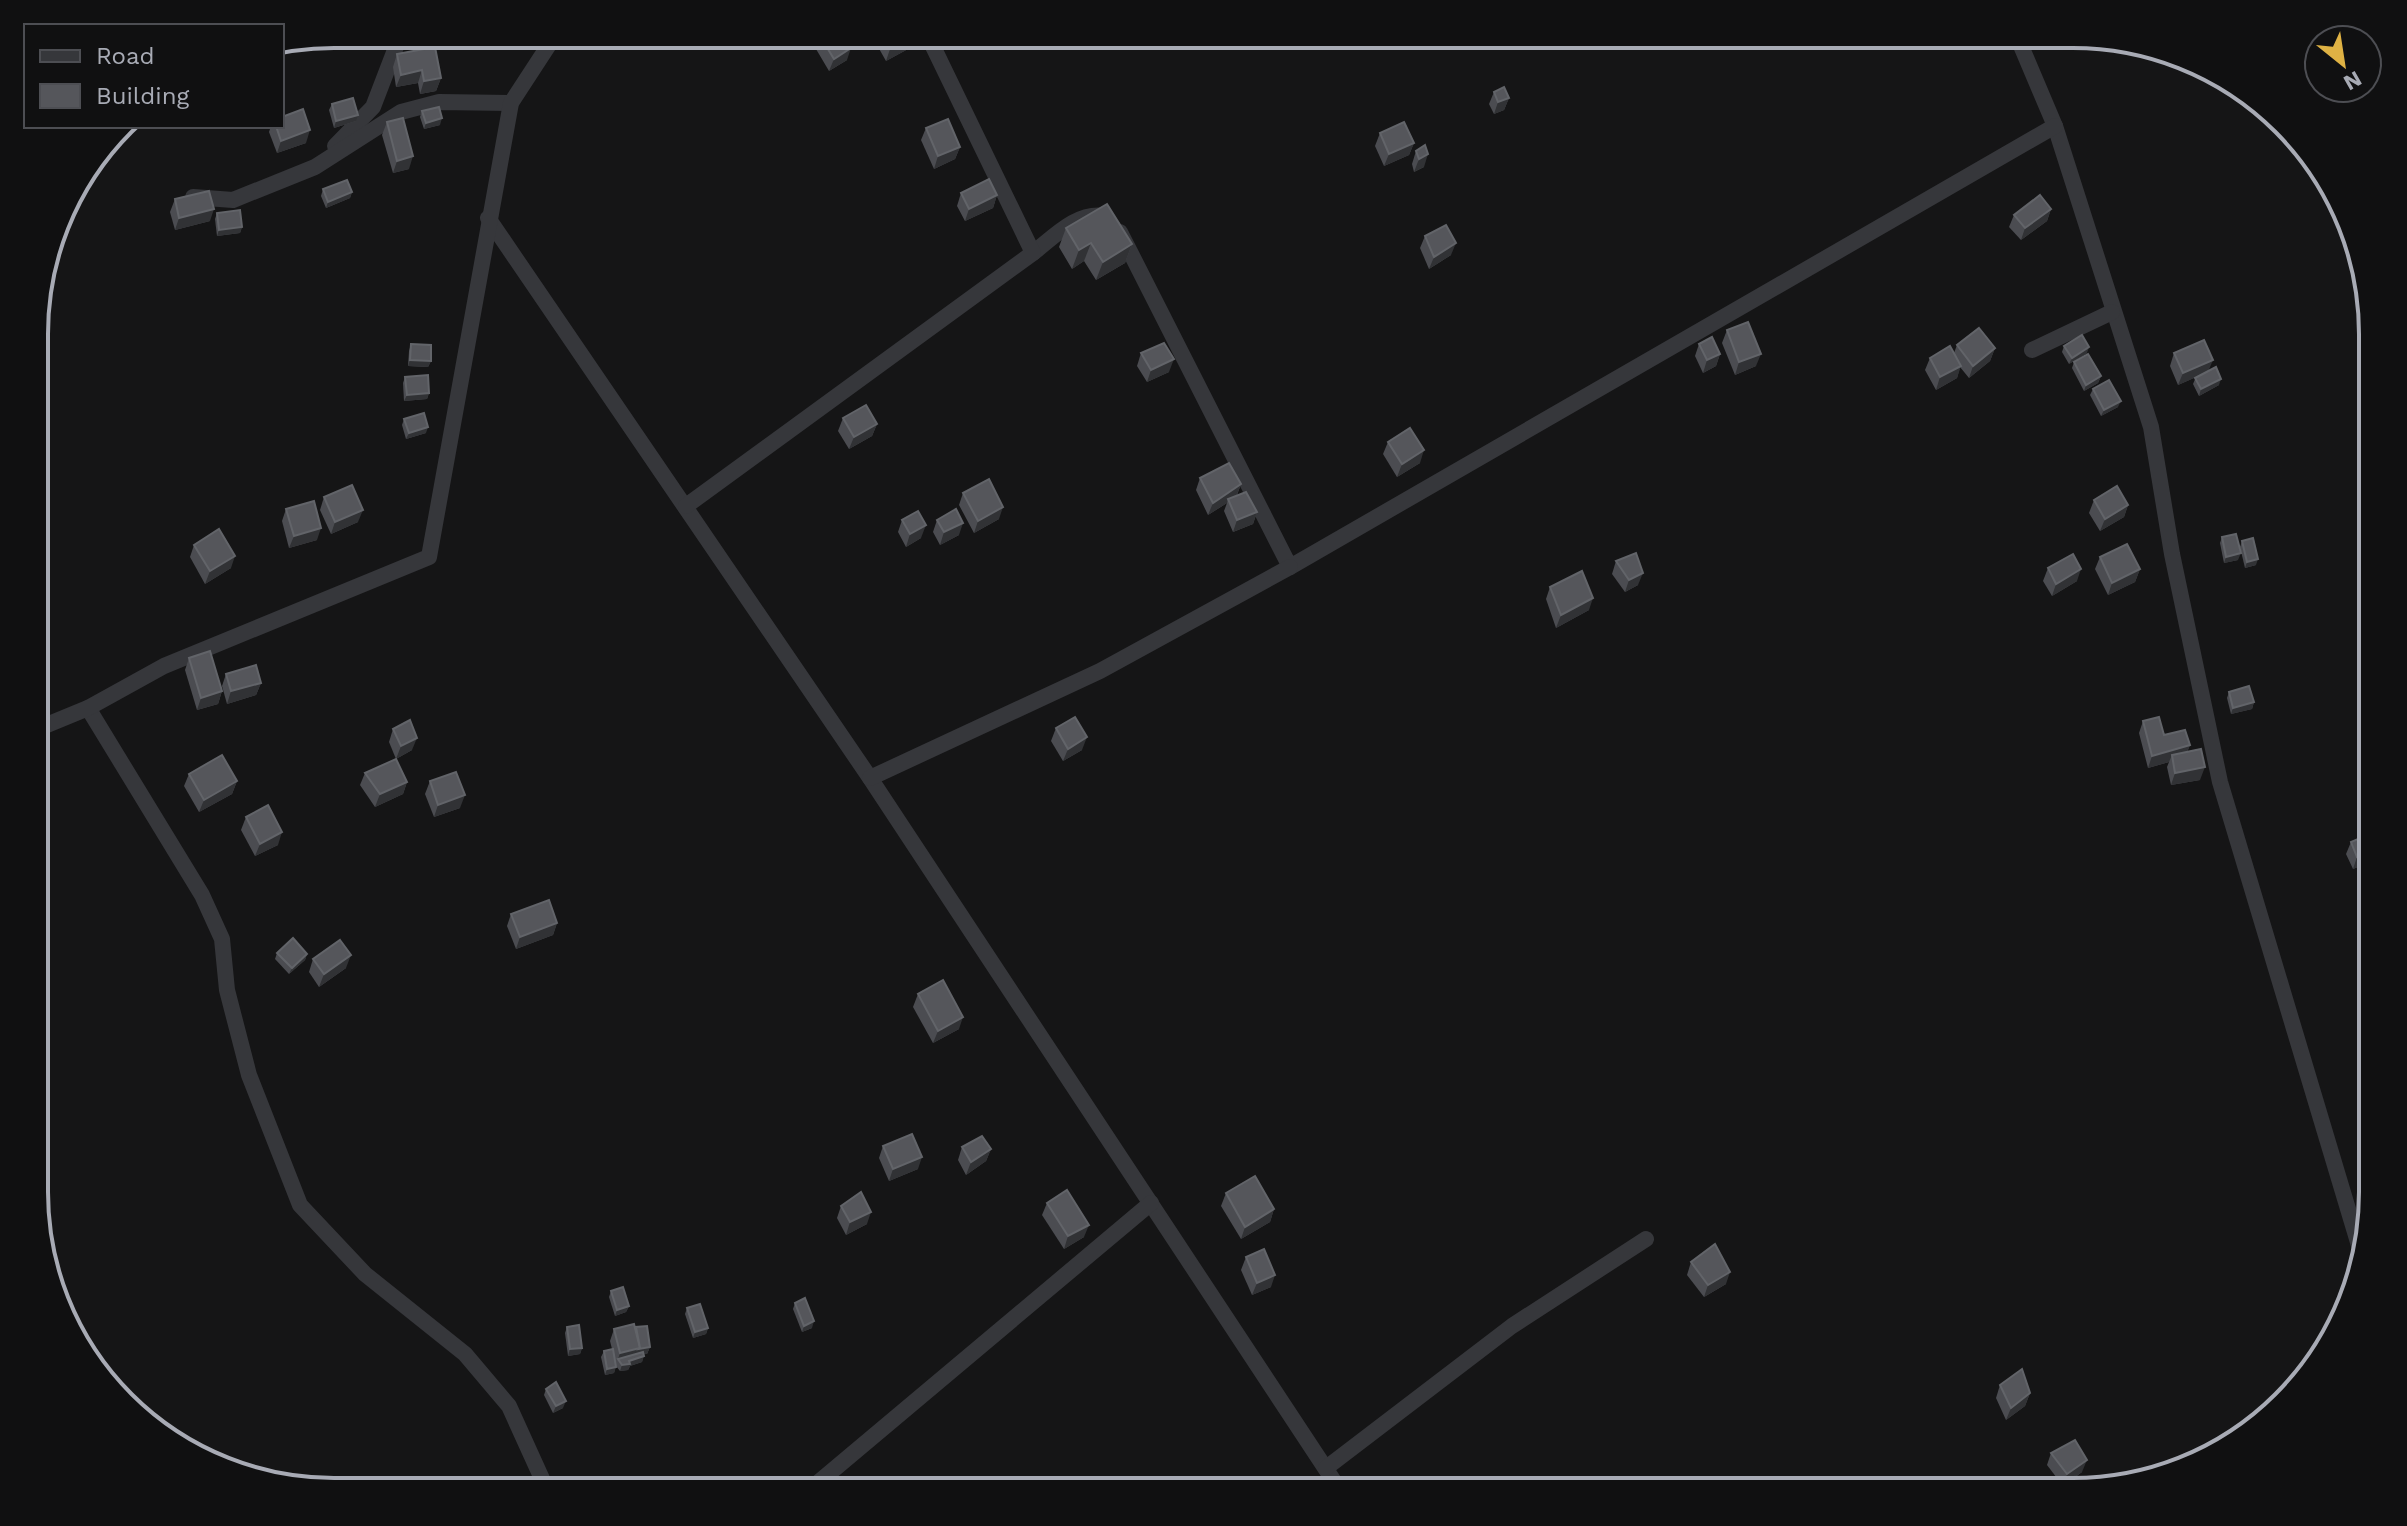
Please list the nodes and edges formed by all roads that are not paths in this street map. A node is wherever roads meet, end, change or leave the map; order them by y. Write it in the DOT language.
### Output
graph roads {
  1 [pos="396,48"];
  2 [pos="547,48"];
  3 [pos="934,48"];
  4 [pos="2022,48"];
  5 [pos="511,103"];
  6 [pos="2055,126"];
  7 [pos="315,167"];
  8 [pos="193,197"];
  9 [pos="233,200"];
  10 [pos="488,218"];
  11 [pos="215,219"];
  12 [pos="1033,253"];
  13 [pos="2112,312"];
  14 [pos="2032,350"];
  15 [pos="686,506"];
  16 [pos="1290,567"];
  17 [pos="88,708"];
  18 [pos="48,724"];
  19 [pos="870,778"];
  20 [pos="1151,1203"];
  21 [pos="2356,1236"];
  22 [pos="1646,1239"];
  23 [pos="1326,1468"];
  24 [pos="542,1478"];
  25 [pos="824,1478"];
  26 [pos="1332,1478"];
  1 -- 7 [label="street"];
  2 -- 5 [label="street"];
  3 -- 12 [label="street"];
  4 -- 6 [label="street"];
  5 -- 7 [label="street"];
  5 -- 10 [label="street"];
  6 -- 13 [label="street"];
  6 -- 16 [label="street"];
  7 -- 9 [label="street"];
  8 -- 9 [label="street"];
  9 -- 11 [label="street"];
  10 -- 15 [label="street"];
  10 -- 17 [label="street"];
  12 -- 15 [label="street"];
  12 -- 16 [label="street"];
  13 -- 14 [label="street"];
  13 -- 21 [label="street"];
  15 -- 19 [label="street"];
  16 -- 19 [label="street"];
  17 -- 18 [label="street"];
  17 -- 24 [label="street"];
  19 -- 20 [label="street"];
  20 -- 23 [label="street"];
  20 -- 25 [label="street"];
  22 -- 23 [label="street"];
  23 -- 26 [label="street"];
}
